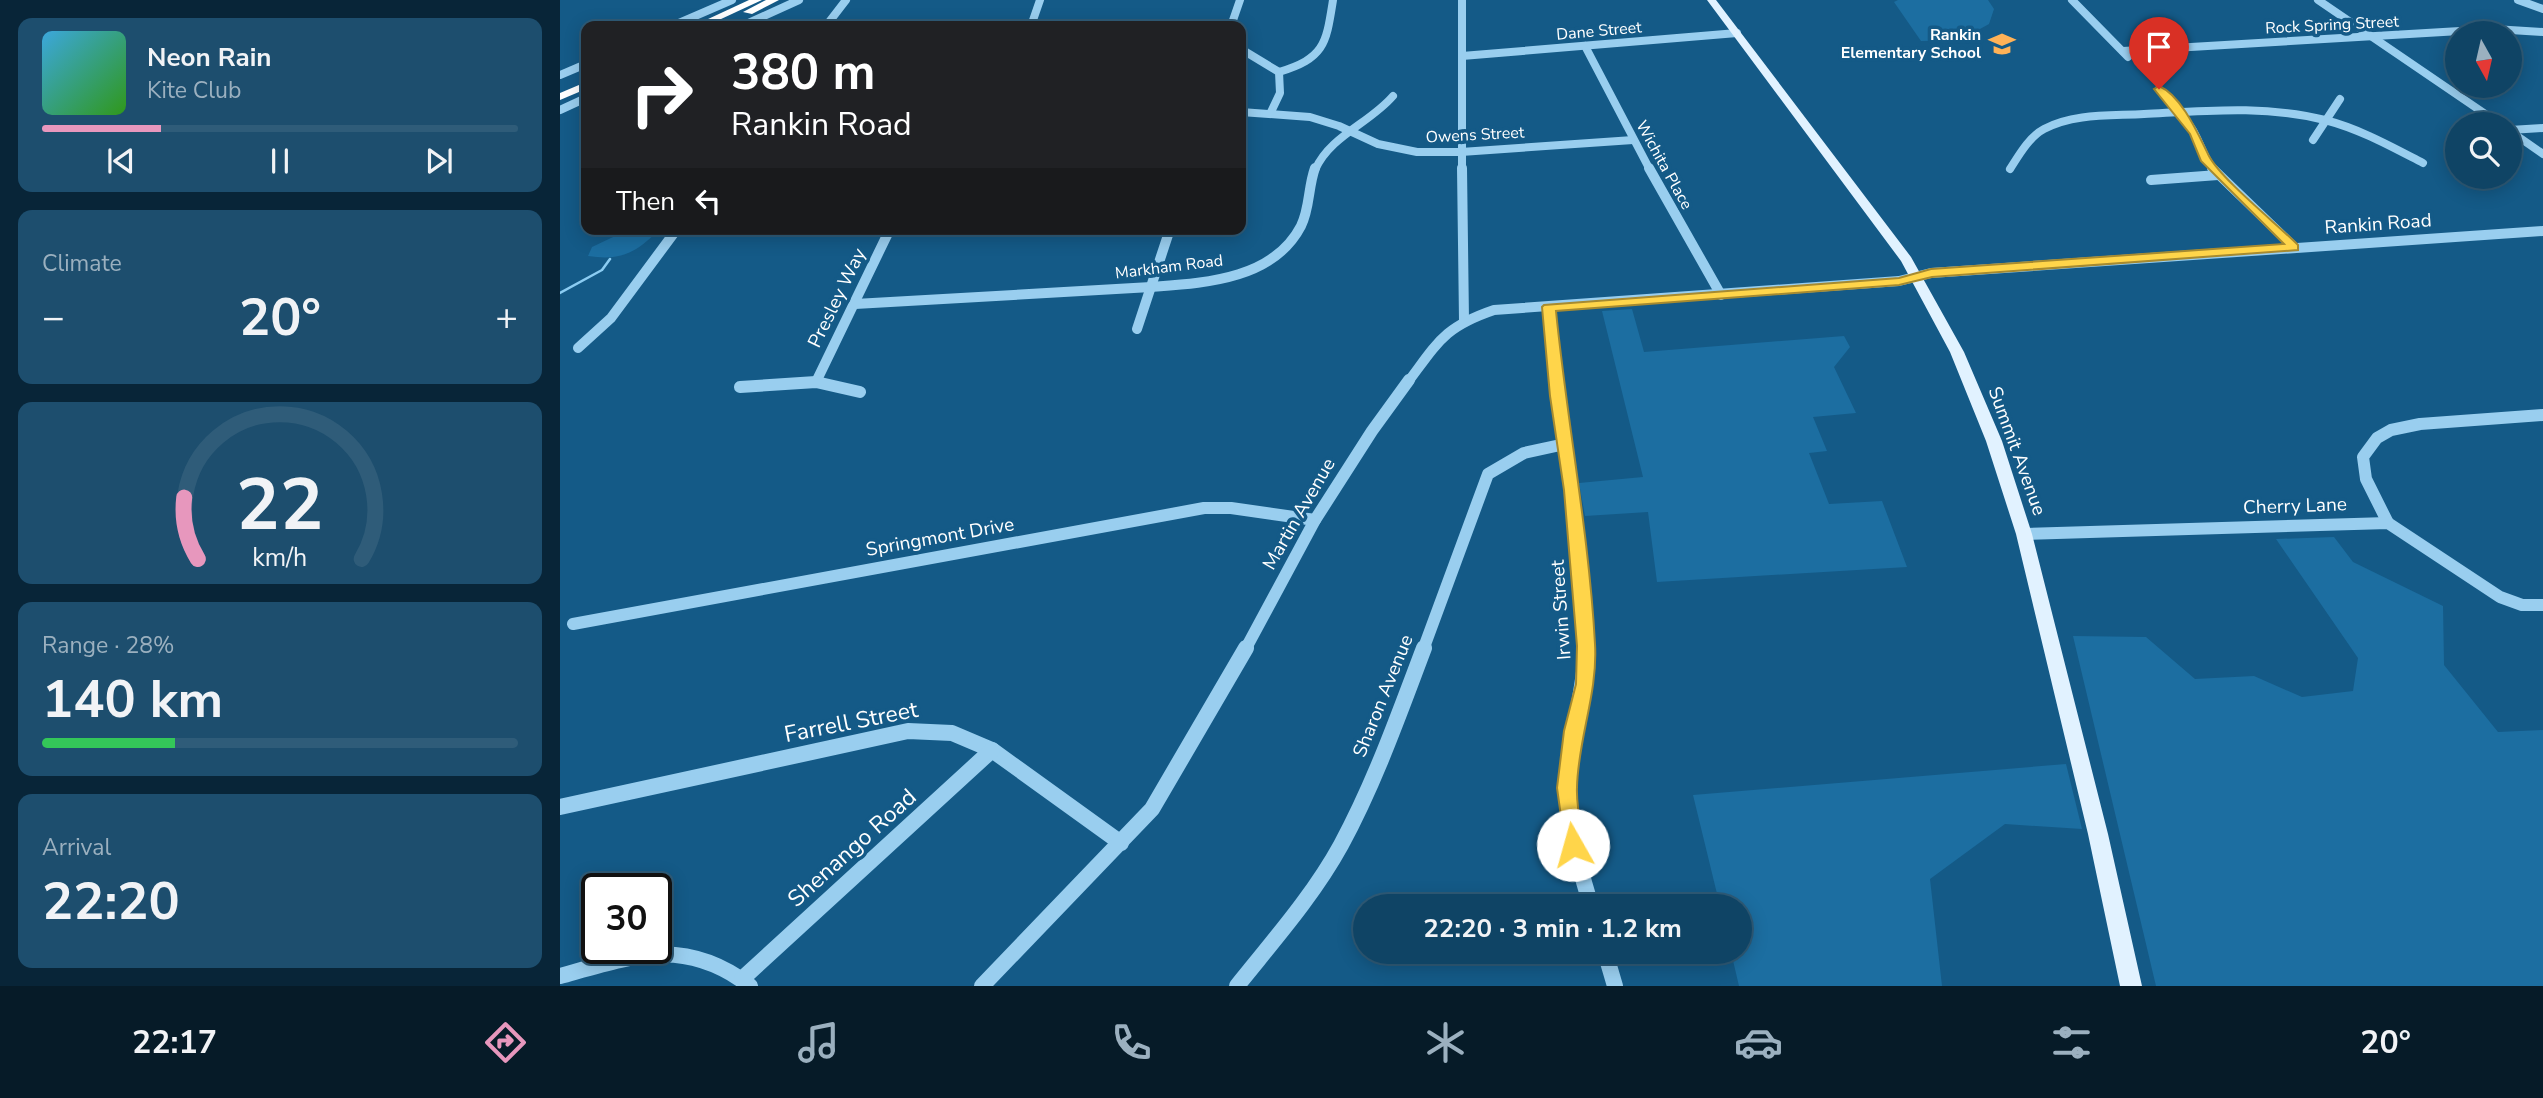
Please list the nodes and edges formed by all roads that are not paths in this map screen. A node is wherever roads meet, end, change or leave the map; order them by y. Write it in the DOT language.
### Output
graph roads {
  1 [pos="732,0"];
  2 [pos="757,0"];
  3 [pos="774,0"];
  4 [pos="799,0"];
  5 [pos="846,0"];
  6 [pos="1040,0"];
  7 [pos="1240,0"];
  8 [pos="1334,0"];
  9 [pos="1462,0"];
  10 [pos="1711,0"];
  11 [pos="2072,0"];
  12 [pos="2318,0"];
  13 [pos="2518,0"];
  14 [pos="2543,9"];
  15 [pos="683,21"];
  16 [pos="709,21"];
  17 [pos="727,21"];
  18 [pos="753,21"];
  19 [pos="830,21"];
  20 [pos="1033,21"];
  21 [pos="1233,21"];
  22 [pos="2543,32"];
  23 [pos="1737,33"];
  24 [pos="2372,36"];
  25 [pos="1585,46"];
  26 [pos="1246,52"];
  27 [pos="2126,54"];
  28 [pos="1462,57"];
  29 [pos="581,66"];
  30 [pos="1279,72"];
  31 [pos="560,75"];
  32 [pos="581,78"];
  33 [pos="581,87"];
  34 [pos="560,88"];
  35 [pos="2159,89"];
  36 [pos="1394,96"];
  37 [pos="560,97"];
  38 [pos="2340,99"];
  39 [pos="581,100"];
  40 [pos="560,110"];
  41 [pos="1246,111"];
  42 [pos="1270,112"];
  43 [pos="2179,112"];
  44 [pos="2483,112"];
  45 [pos="2328,121"];
  46 [pos="2543,128"];
  47 [pos="2522,129"];
  48 [pos="1352,132"];
  49 [pos="2522,139"];
  50 [pos="1633,140"];
  51 [pos="2313,140"];
  52 [pos="1461,152"];
  53 [pos="2543,154"];
  54 [pos="2423,163"];
  55 [pos="2010,169"];
  56 [pos="2218,175"];
  57 [pos="2151,180"];
  58 [pos="2543,231"];
  59 [pos="673,235"];
  60 [pos="887,235"];
  61 [pos="1168,235"];
  62 [pos="2294,247"];
  63 [pos="1917,276"];
  64 [pos="1152,287"];
  65 [pos="1721,295"];
  66 [pos="855,304"];
  67 [pos="1549,307"];
  68 [pos="1464,320"];
  69 [pos="1137,330"];
  70 [pos="578,348"];
  71 [pos="816,383"];
  72 [pos="740,387"];
  73 [pos="860,392"];
  74 [pos="2543,415"];
  75 [pos="1565,444"];
  76 [pos="1315,520"];
  77 [pos="2388,523"];
  78 [pos="2024,534"];
  79 [pos="2543,605"];
  80 [pos="573,624"];
  81 [pos="992,750"];
  82 [pos="560,807"];
  83 [pos="1121,843"];
  84 [pos="1587,894"];
  85 [pos="1609,964"];
  86 [pos="560,976"];
  87 [pos="746,982"];
  88 [pos="982,986"];
  89 [pos="1237,986"];
  90 [pos="1615,986"];
  91 [pos="2131,986"];
  1 -- 15 [label="street"];
  2 -- 16 [label="highway"];
  3 -- 17 [label="highway"];
  4 -- 18 [label="street"];
  5 -- 19 [label="street"];
  6 -- 20 [label="street"];
  7 -- 21 [label="street"];
  8 -- 30 [label="street"];
  9 -- 28 [label="street"];
  10 -- 23 [label="main road, Summit Avenue"];
  11 -- 27 [label="street"];
  12 -- 24 [label="street"];
  13 -- 14 [label="street"];
  22 -- 24 [label="street, Rock Spring Street"];
  23 -- 25 [label="street, Dane Street"];
  23 -- 63 [label="main road, Summit Avenue"];
  24 -- 27 [label="street, Rock Spring Street"];
  24 -- 44 [label="street"];
  25 -- 28 [label="street, Dane Street"];
  25 -- 50 [label="street, Wichita Place"];
  26 -- 30 [label="street"];
  28 -- 52 [label="street"];
  29 -- 31 [label="street"];
  30 -- 42 [label="street"];
  32 -- 34 [label="highway"];
  33 -- 37 [label="highway"];
  35 -- 43 [label="street"];
  36 -- 48 [label="street, Markham Road"];
  38 -- 45 [label="street"];
  39 -- 40 [label="street"];
  41 -- 42 [label="street, Owens Street"];
  42 -- 48 [label="street, Owens Street"];
  43 -- 45 [label="street"];
  43 -- 55 [label="street"];
  43 -- 56 [label="street"];
  45 -- 51 [label="street"];
  45 -- 54 [label="street"];
  46 -- 47 [label="street"];
  48 -- 52 [label="street, Owens Street"];
  48 -- 64 [label="street, Markham Road"];
  49 -- 53 [label="street"];
  50 -- 52 [label="street, Owens Street"];
  50 -- 65 [label="street, Wichita Place"];
  52 -- 68 [label="street"];
  56 -- 57 [label="street"];
  56 -- 62 [label="street"];
  58 -- 62 [label="street, Rankin Road"];
  59 -- 70 [label="street"];
  60 -- 66 [label="street, Presley Way"];
  61 -- 64 [label="street"];
  62 -- 63 [label="street, Rankin Road"];
  63 -- 65 [label="street, Rankin Road"];
  63 -- 78 [label="main road, Summit Avenue"];
  64 -- 66 [label="street, Markham Road"];
  64 -- 69 [label="street"];
  65 -- 67 [label="street, Rankin Road"];
  66 -- 71 [label="street, Presley Way"];
  67 -- 68 [label="street, Rankin Road"];
  67 -- 75 [label="street, Irwin Street"];
  68 -- 76 [label="street, Martin Avenue"];
  71 -- 72 [label="street"];
  71 -- 73 [label="street"];
  74 -- 77 [label="street"];
  75 -- 84 [label="street, Irwin Street"];
  75 -- 89 [label="street, Sharon Avenue"];
  76 -- 80 [label="street, Springmont Drive"];
  76 -- 83 [label="street, Martin Avenue"];
  77 -- 78 [label="street, Cherry Lane"];
  77 -- 79 [label="street"];
  78 -- 91 [label="main road, Summit Avenue"];
  81 -- 82 [label="street, Farrell Street"];
  81 -- 83 [label="street, Farrell Street"];
  81 -- 87 [label="street, Shenango Road"];
  83 -- 88 [label="street, Martin Avenue"];
  85 -- 90 [label="street"];
  86 -- 87 [label="street"];
}
